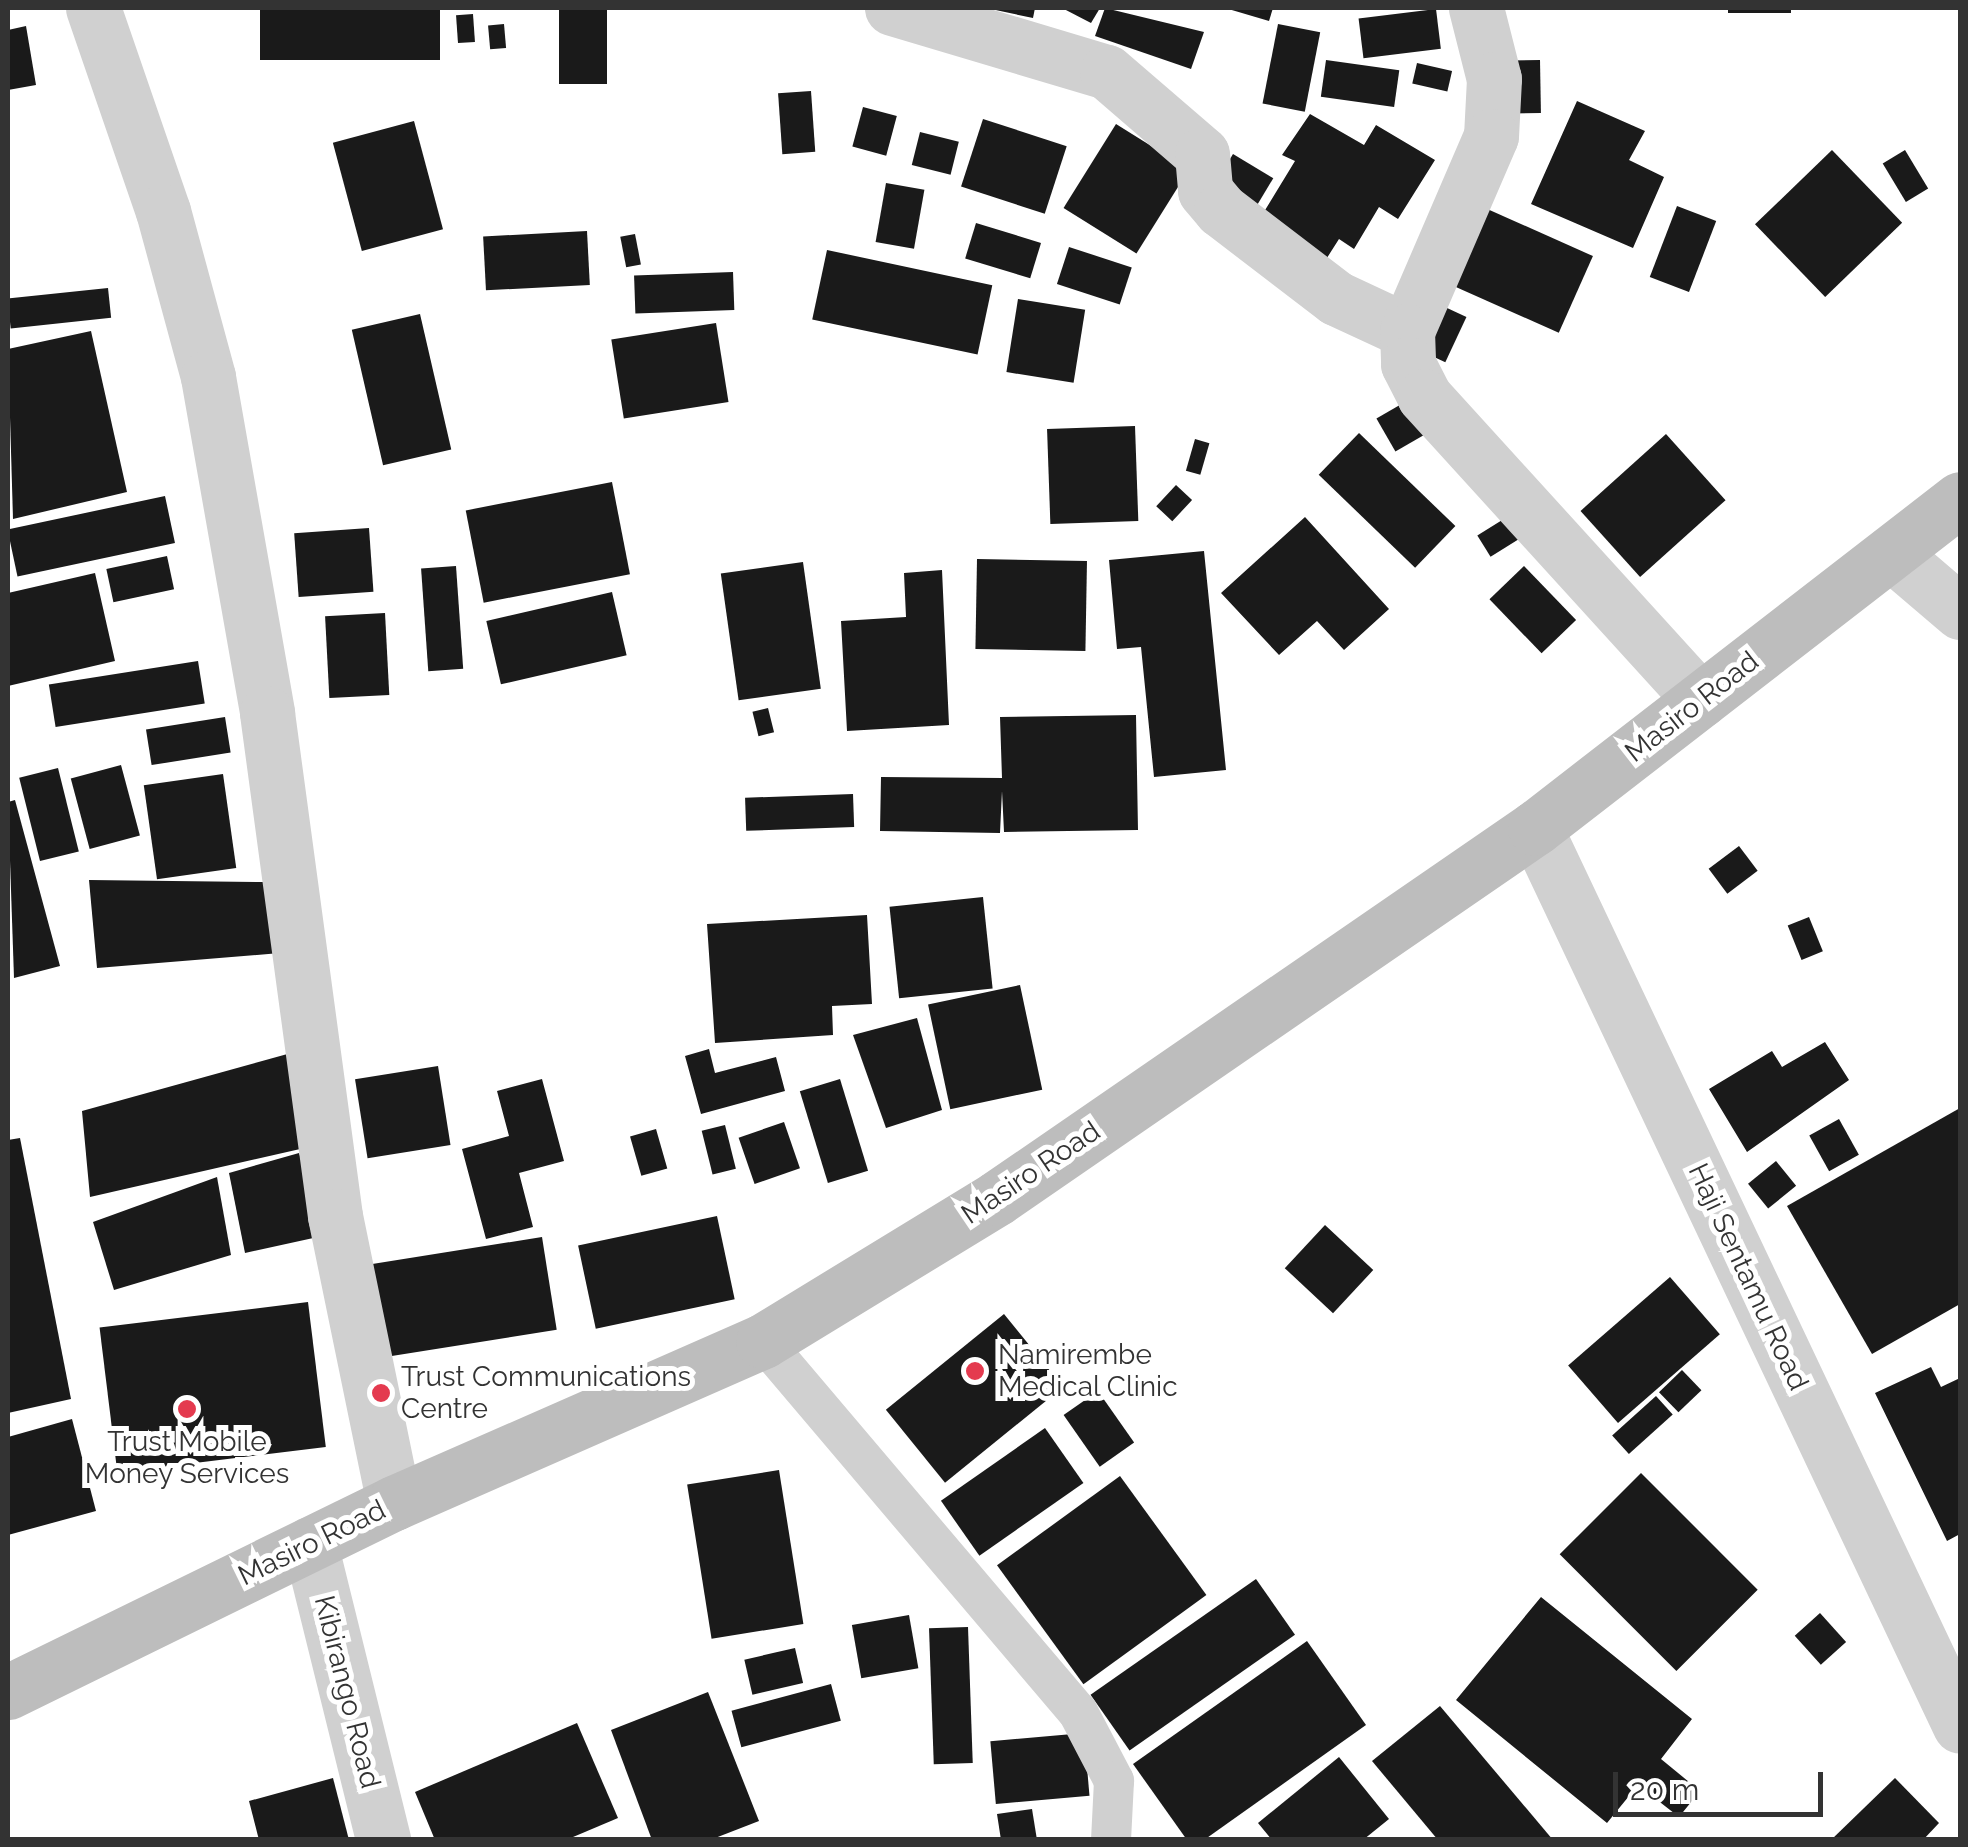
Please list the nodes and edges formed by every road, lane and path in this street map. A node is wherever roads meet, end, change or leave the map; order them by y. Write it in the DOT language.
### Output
graph roads {
  1 [pos="93,8"];
  2 [pos="892,8"];
  3 [pos="1476,8"];
  4 [pos="1407,331"];
  5 [pos="1960,499"];
  6 [pos="1891,553"];
  7 [pos="1960,612"];
  8 [pos="1701,700"];
  9 [pos="1534,828"];
  10 [pos="763,1341"];
  11 [pos="394,1503"];
  12 [pos="310,1544"];
  13 [pos="8,1692"];
  14 [pos="1960,1726"];
  15 [pos="383,1840"];
  16 [pos="1111,1840"];
  1 -- 11 [label="street"];
  2 -- 4 [label="street"];
  3 -- 4 [label="street"];
  4 -- 8 [label="street"];
  5 -- 6 [label="main road, Masiro Road"];
  6 -- 7 [label="street"];
  6 -- 8 [label="main road, Masiro Road"];
  8 -- 9 [label="main road, Masiro Road"];
  9 -- 10 [label="main road, Masiro Road"];
  9 -- 14 [label="street, Haji Sentamu Road"];
  10 -- 11 [label="main road, Masiro Road"];
  10 -- 16 [label="lane"];
  11 -- 12 [label="main road, Masiro Road"];
  12 -- 13 [label="main road, Masiro Road"];
  12 -- 15 [label="street, Kibirango Road"];
}
